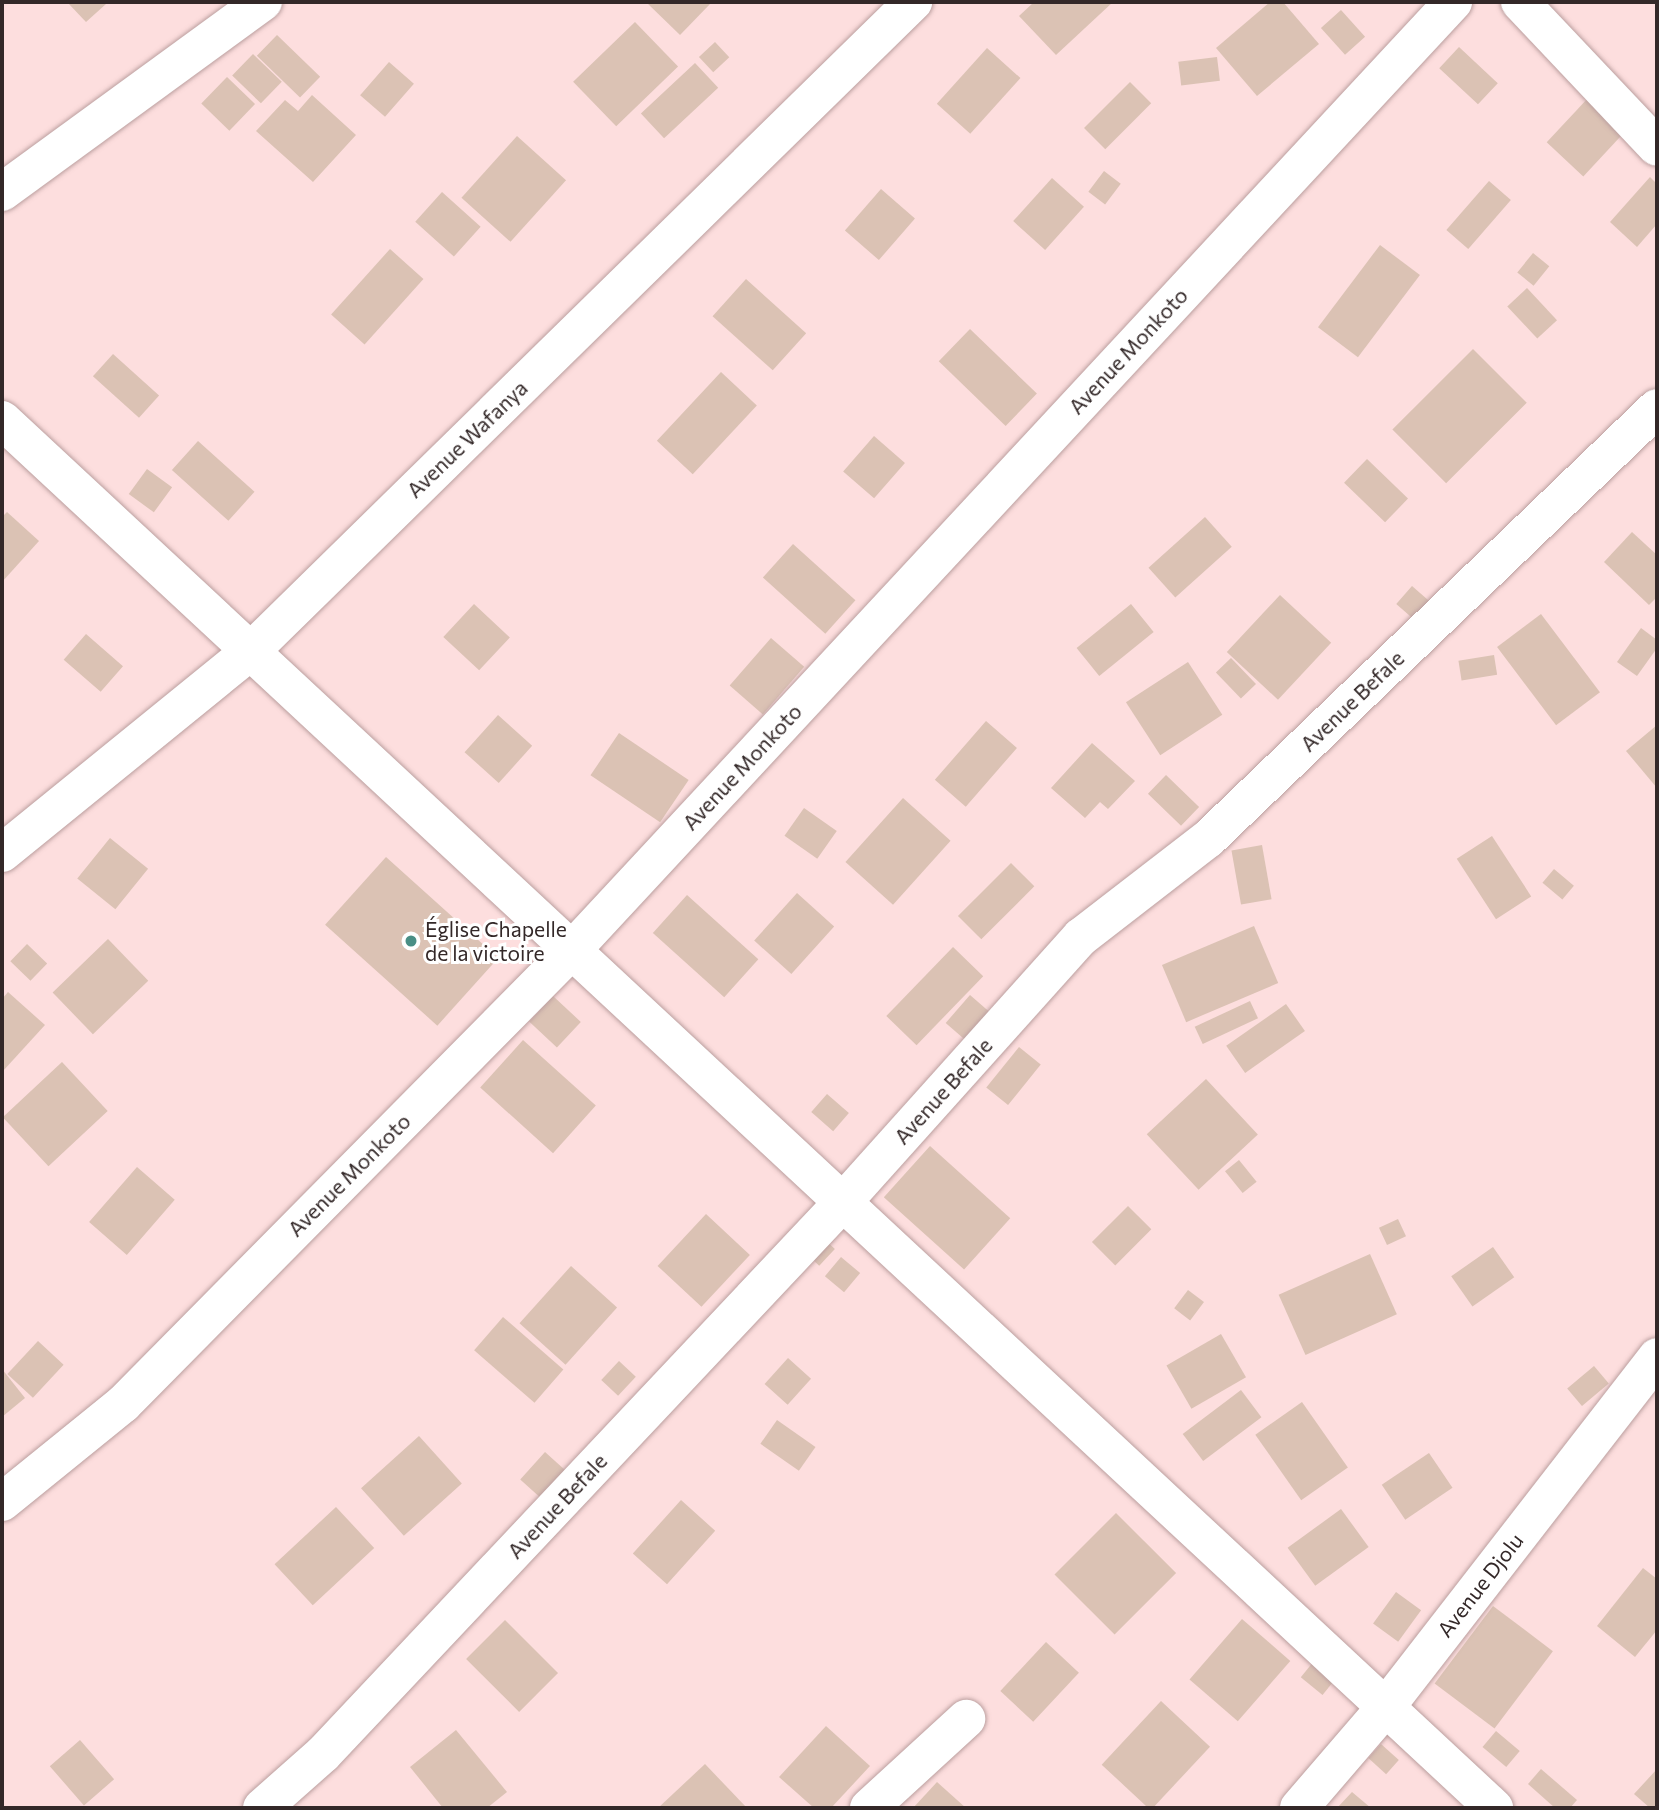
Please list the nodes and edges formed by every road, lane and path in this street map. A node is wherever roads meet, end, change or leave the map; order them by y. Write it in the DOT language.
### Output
graph roads {
  1 [pos="263,2"];
  2 [pos="913,2"];
  3 [pos="1453,2"];
  4 [pos="1520,2"];
  5 [pos="1657,147"];
  6 [pos="2,192"];
  7 [pos="1657,408"];
  8 [pos="2,420"];
  9 [pos="252,650"];
  10 [pos="2,853"];
  11 [pos="573,949"];
  12 [pos="843,1202"];
  13 [pos="1657,1357"];
  14 [pos="2,1502"];
  15 [pos="1385,1709"];
  16 [pos="966,1719"];
  17 [pos="262,1808"];
  18 [pos="869,1808"];
  19 [pos="1299,1808"];
  20 [pos="1494,1808"];
  1 -- 6 [label="street"];
  2 -- 9 [label="street, Avenue Wafanya"];
  3 -- 11 [label="street, Avenue Monkoto"];
  4 -- 5 [label="street"];
  7 -- 12 [label="street, Avenue Befale"];
  8 -- 9 [label="street"];
  9 -- 10 [label="street, Avenue Wafanya"];
  9 -- 11 [label="street"];
  11 -- 12 [label="street"];
  11 -- 14 [label="street, Avenue Monkoto"];
  12 -- 15 [label="street"];
  12 -- 17 [label="street, Avenue Befale"];
  13 -- 15 [label="street, Avenue Djolu"];
  15 -- 19 [label="street, Avenue Djolu"];
  15 -- 20 [label="street"];
  16 -- 18 [label="street"];
}
